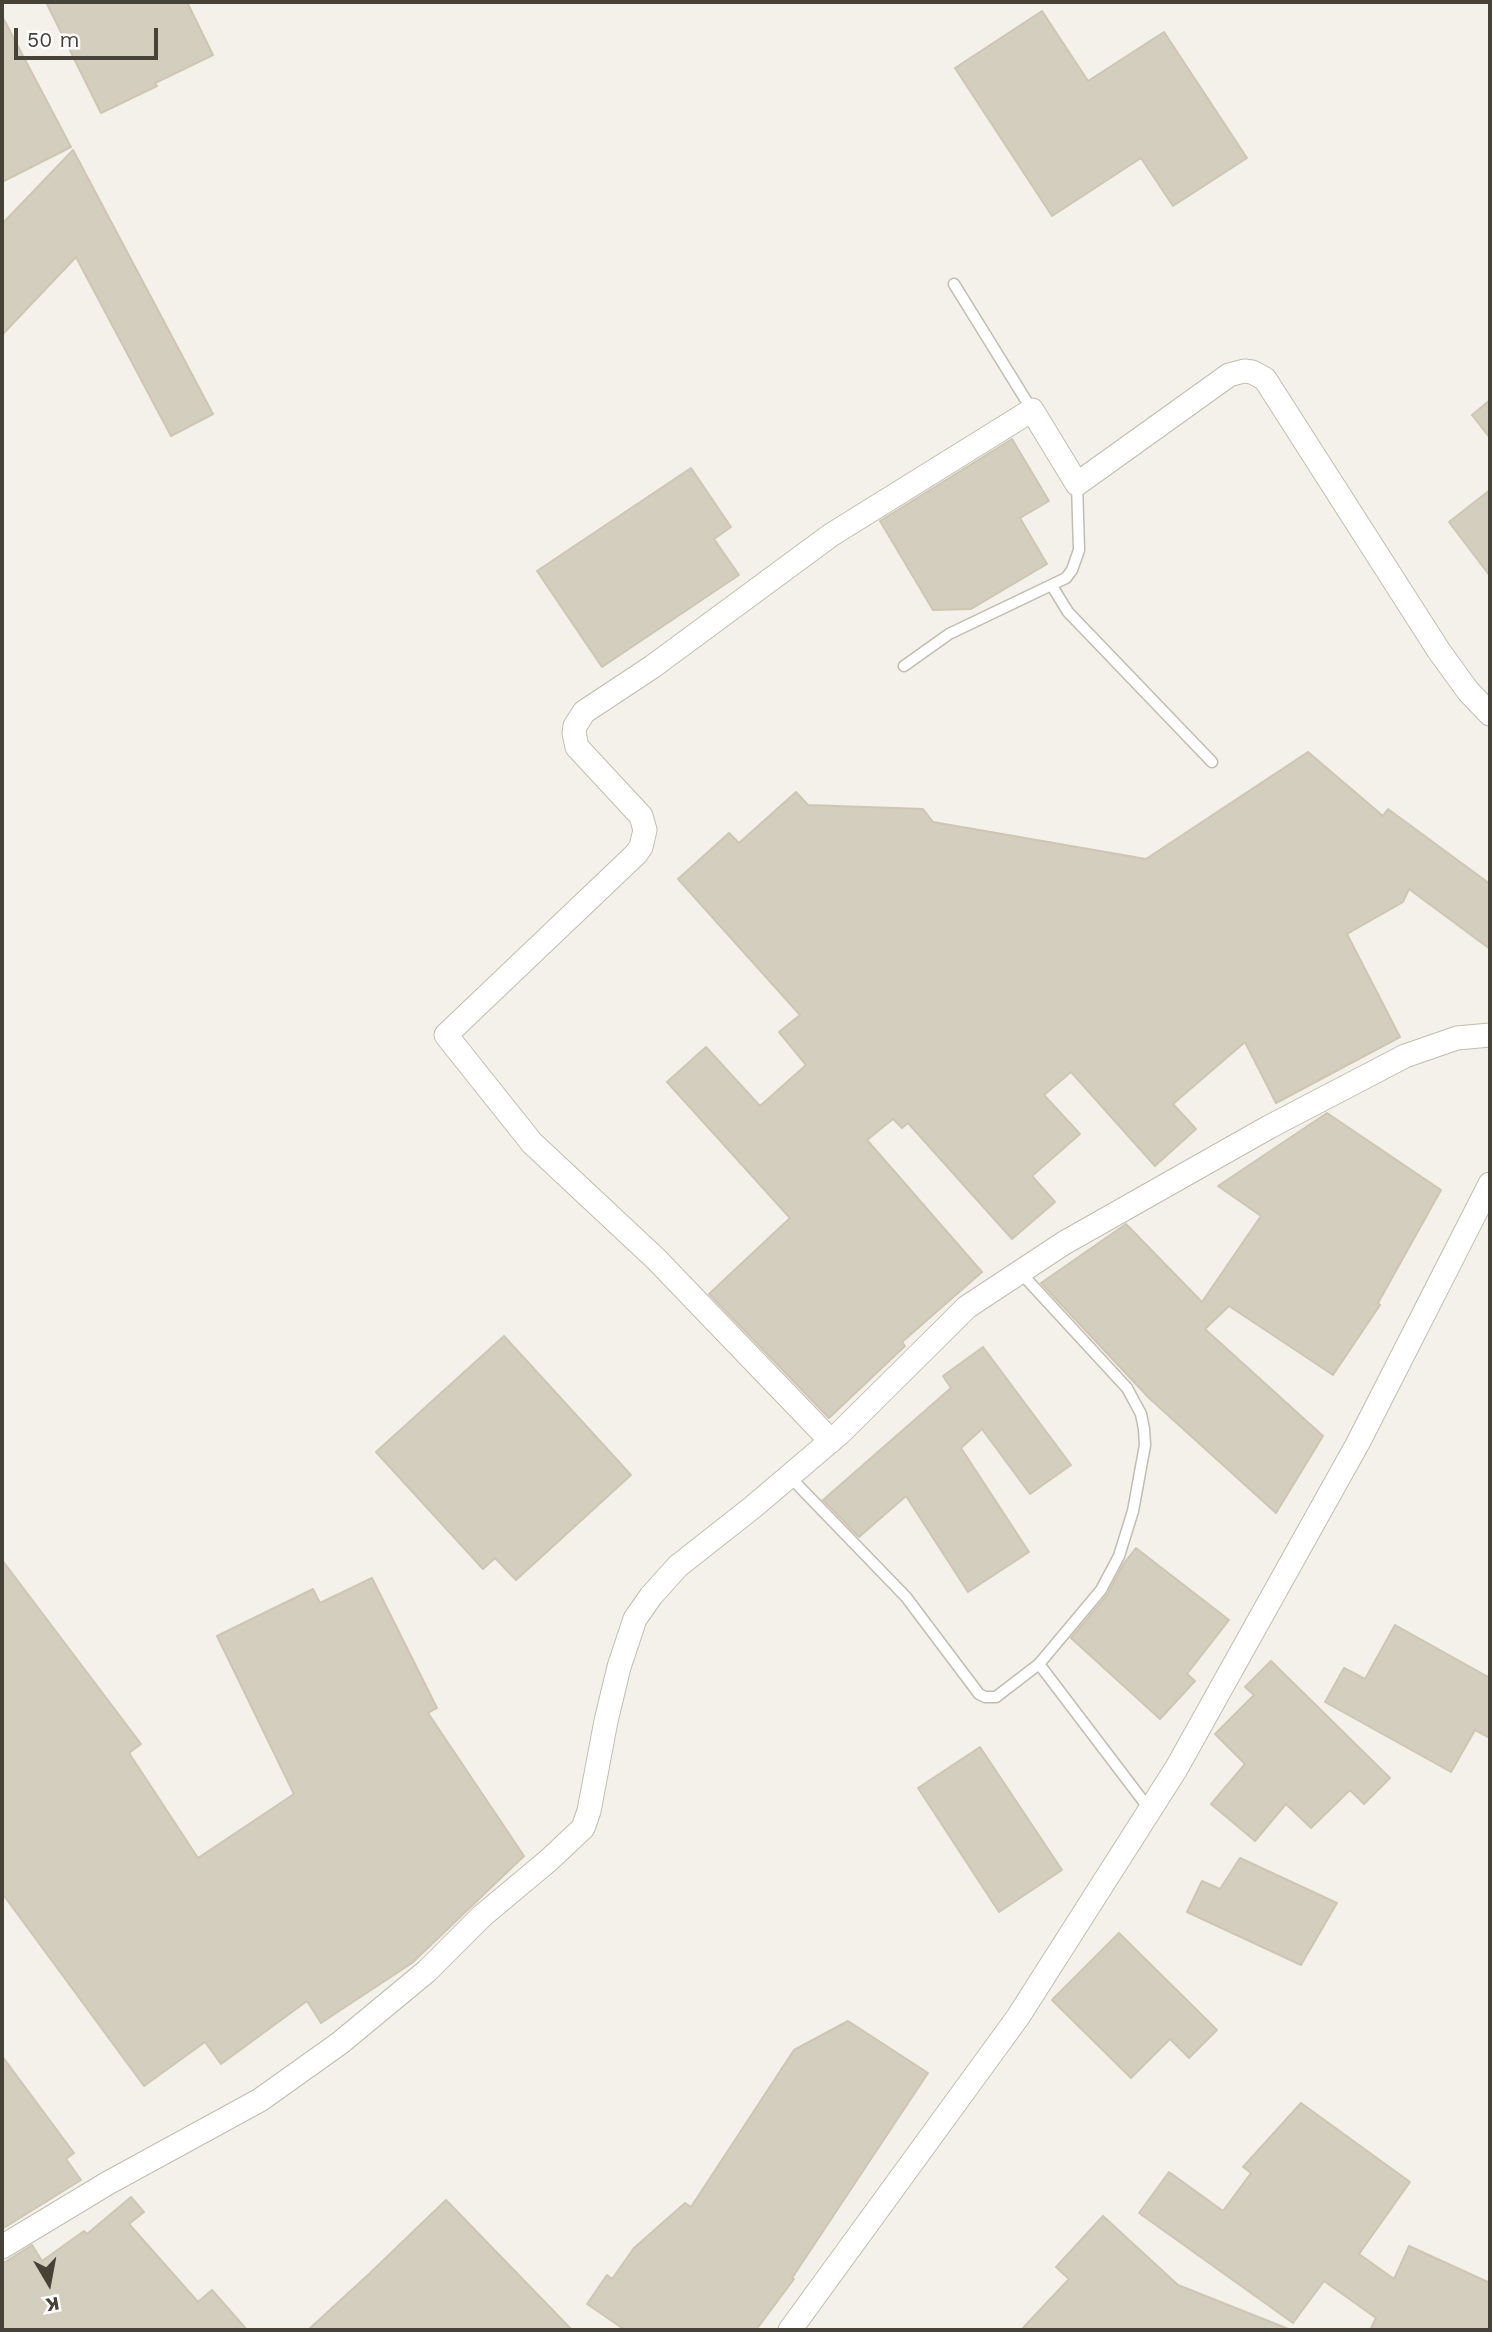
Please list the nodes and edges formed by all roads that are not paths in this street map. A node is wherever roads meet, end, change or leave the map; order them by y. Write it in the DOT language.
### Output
graph roads {
  1 [pos="954,284"];
  2 [pos="1032,410"];
  3 [pos="1077,484"];
  4 [pos="1052,586"];
  5 [pos="904,666"];
  6 [pos="1490,714"];
  7 [pos="1212,762"];
  8 [pos="1490,1034"];
  9 [pos="1490,1184"];
  10 [pos="1020,1272"];
  11 [pos="831,1441"];
  12 [pos="789,1476"];
  13 [pos="1039,1664"];
  14 [pos="1150,1810"];
  15 [pos="2,2247"];
  16 [pos="790,2330"];
  1 -- 2 [label="lane"];
  2 -- 3 [label="street"];
  2 -- 11 [label="street"];
  3 -- 4 [label="lane"];
  3 -- 6 [label="street"];
  4 -- 5 [label="lane"];
  4 -- 7 [label="lane"];
  8 -- 10 [label="street"];
  9 -- 14 [label="street"];
  10 -- 11 [label="street"];
  10 -- 13 [label="lane"];
  11 -- 12 [label="street"];
  12 -- 13 [label="lane"];
  12 -- 15 [label="street"];
  13 -- 14 [label="lane"];
  14 -- 16 [label="street"];
}
